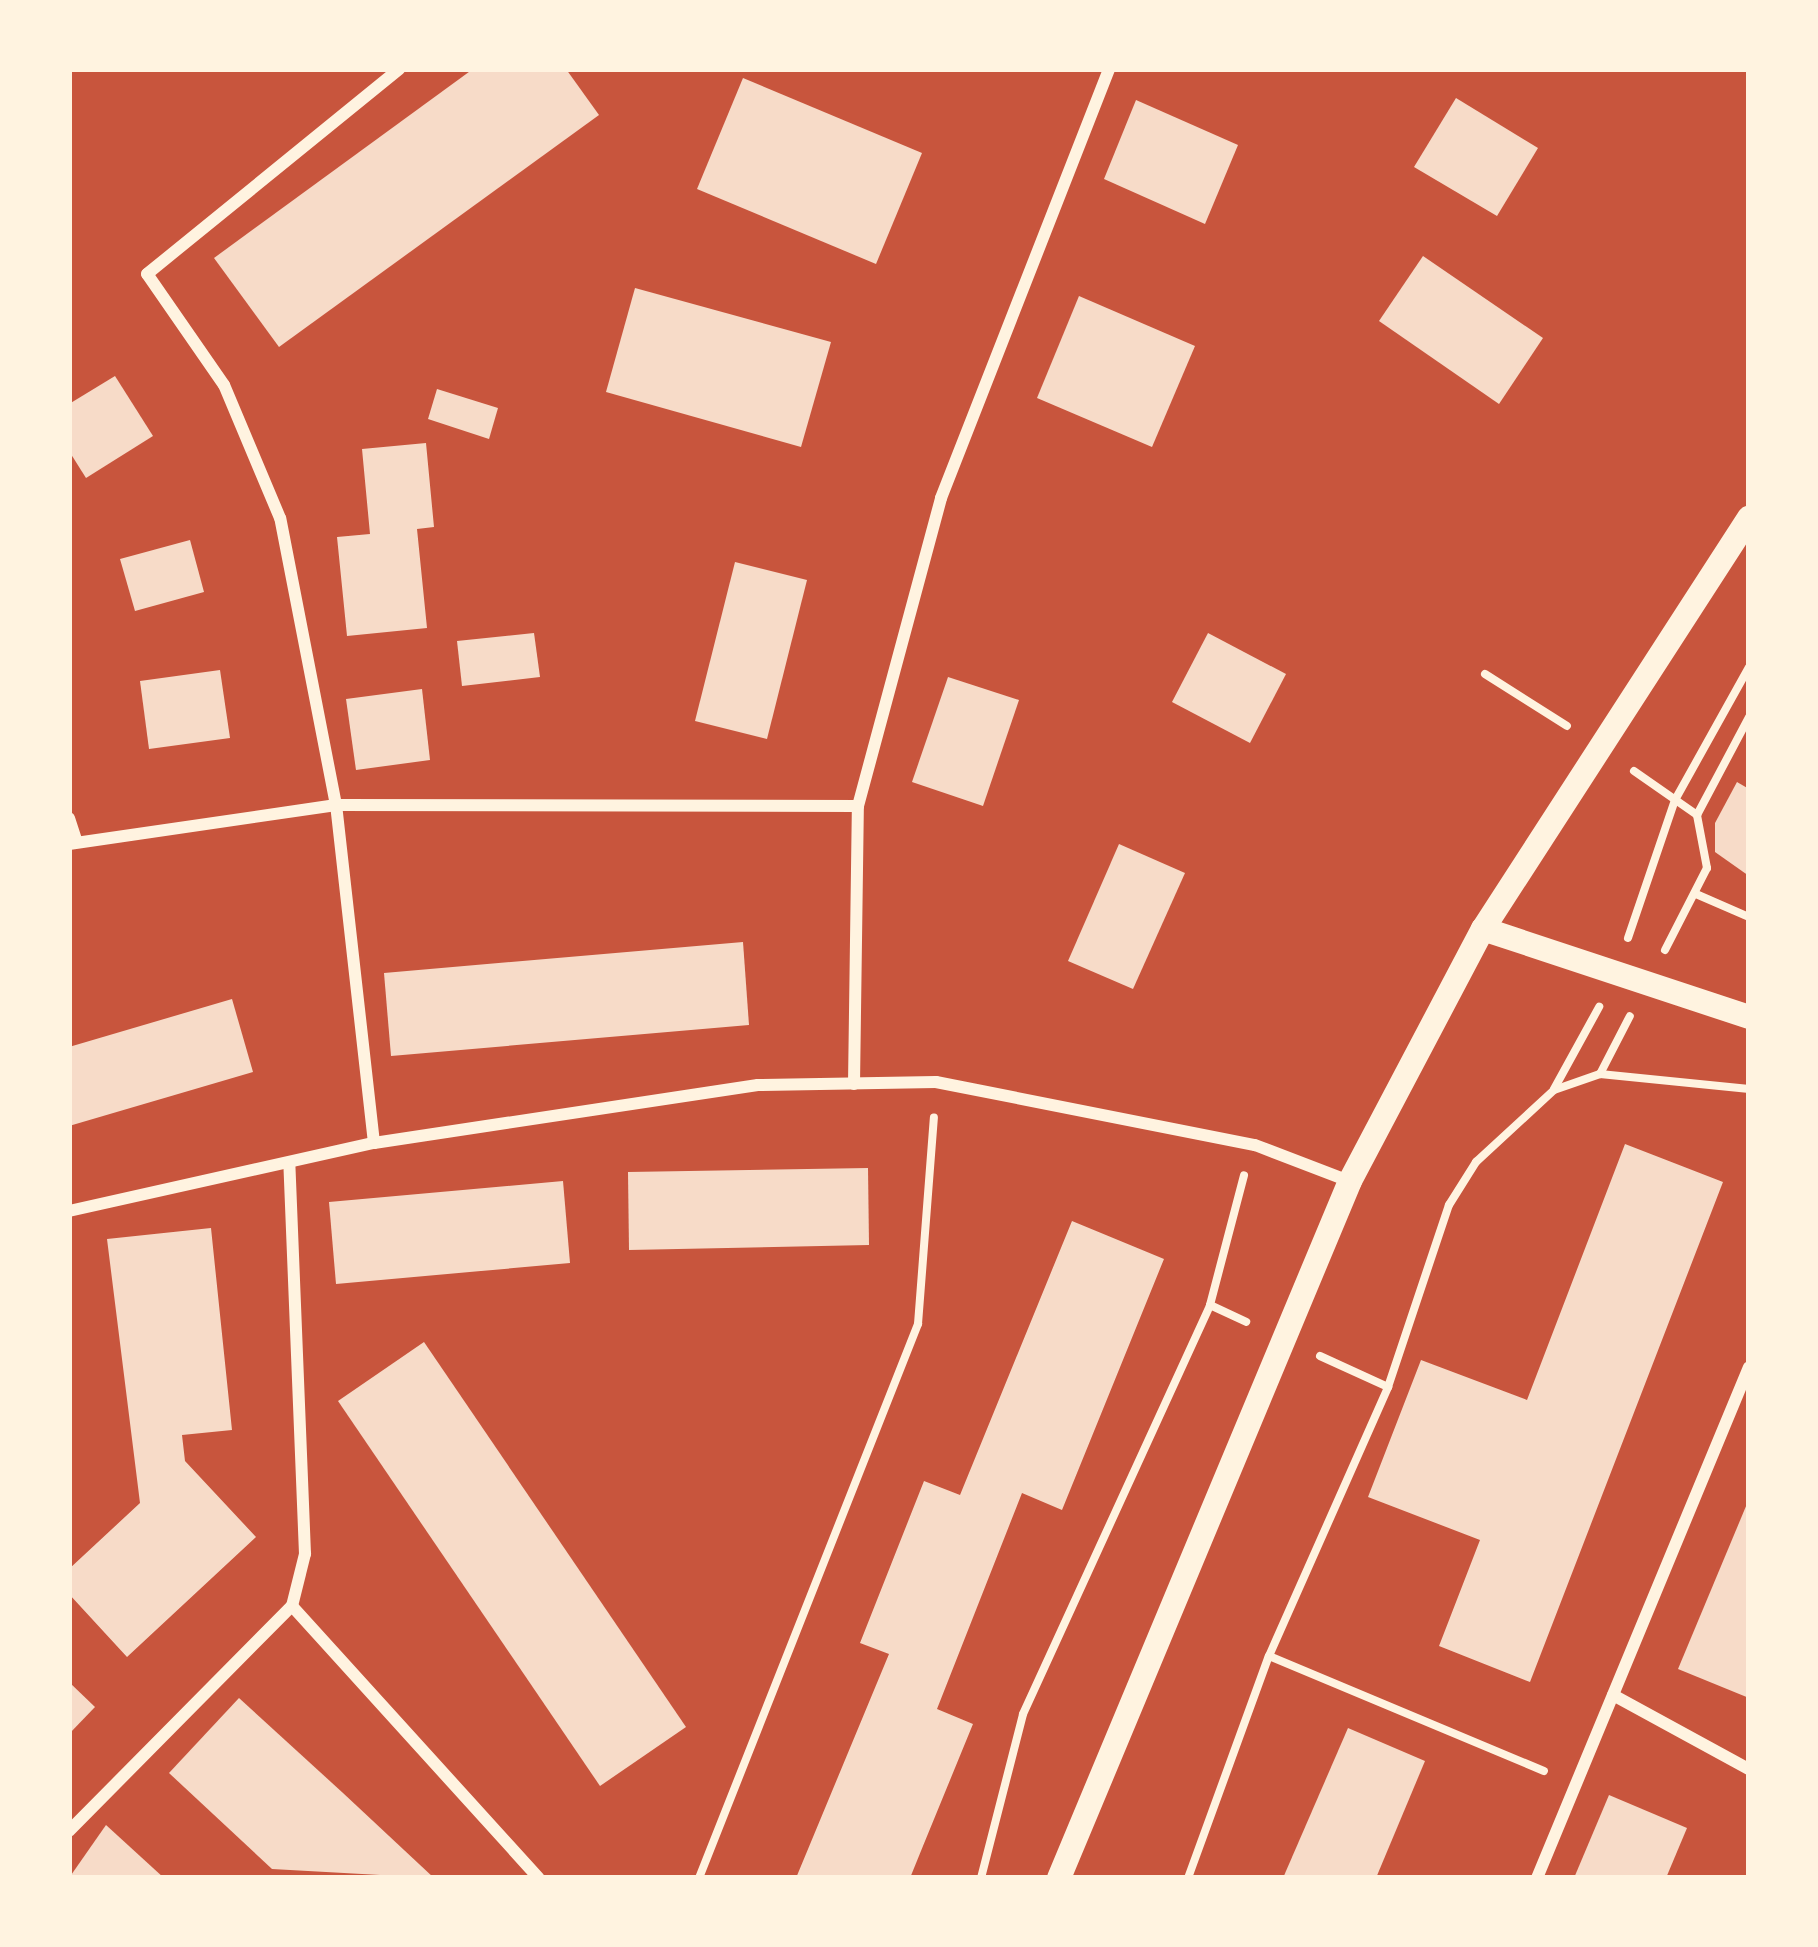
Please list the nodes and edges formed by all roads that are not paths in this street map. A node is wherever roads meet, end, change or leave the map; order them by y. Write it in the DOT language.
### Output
graph roads {
  1 [pos="399,69"];
  2 [pos="1109,69"];
  3 [pos="1749,518"];
  4 [pos="336,806"];
  5 [pos="858,806"];
  6 [pos="69,818"];
  7 [pos="73,843"];
  8 [pos="1483,929"];
  9 [pos="1749,1017"];
  10 [pos="854,1084"];
  11 [pos="374,1143"];
  12 [pos="289,1164"];
  13 [pos="1351,1181"];
  14 [pos="69,1211"];
  15 [pos="1749,1367"];
  16 [pos="292,1606"];
  17 [pos="1613,1695"];
  18 [pos="1749,1768"];
  19 [pos="69,1831"];
  20 [pos="539,1878"];
  21 [pos="1059,1878"];
  22 [pos="1538,1878"];
  1 -- 4 [label="street"];
  2 -- 5 [label="street"];
  3 -- 8 [label="main road"];
  4 -- 5 [label="street"];
  4 -- 7 [label="street"];
  4 -- 11 [label="street"];
  5 -- 10 [label="street"];
  6 -- 7 [label="street"];
  8 -- 9 [label="main road"];
  8 -- 13 [label="main road"];
  10 -- 11 [label="street"];
  10 -- 13 [label="street"];
  11 -- 12 [label="street"];
  12 -- 14 [label="street"];
  12 -- 16 [label="street"];
  13 -- 21 [label="main road"];
  15 -- 17 [label="street"];
  16 -- 19 [label="street"];
  16 -- 20 [label="street"];
  17 -- 18 [label="street"];
  17 -- 22 [label="street"];
}
